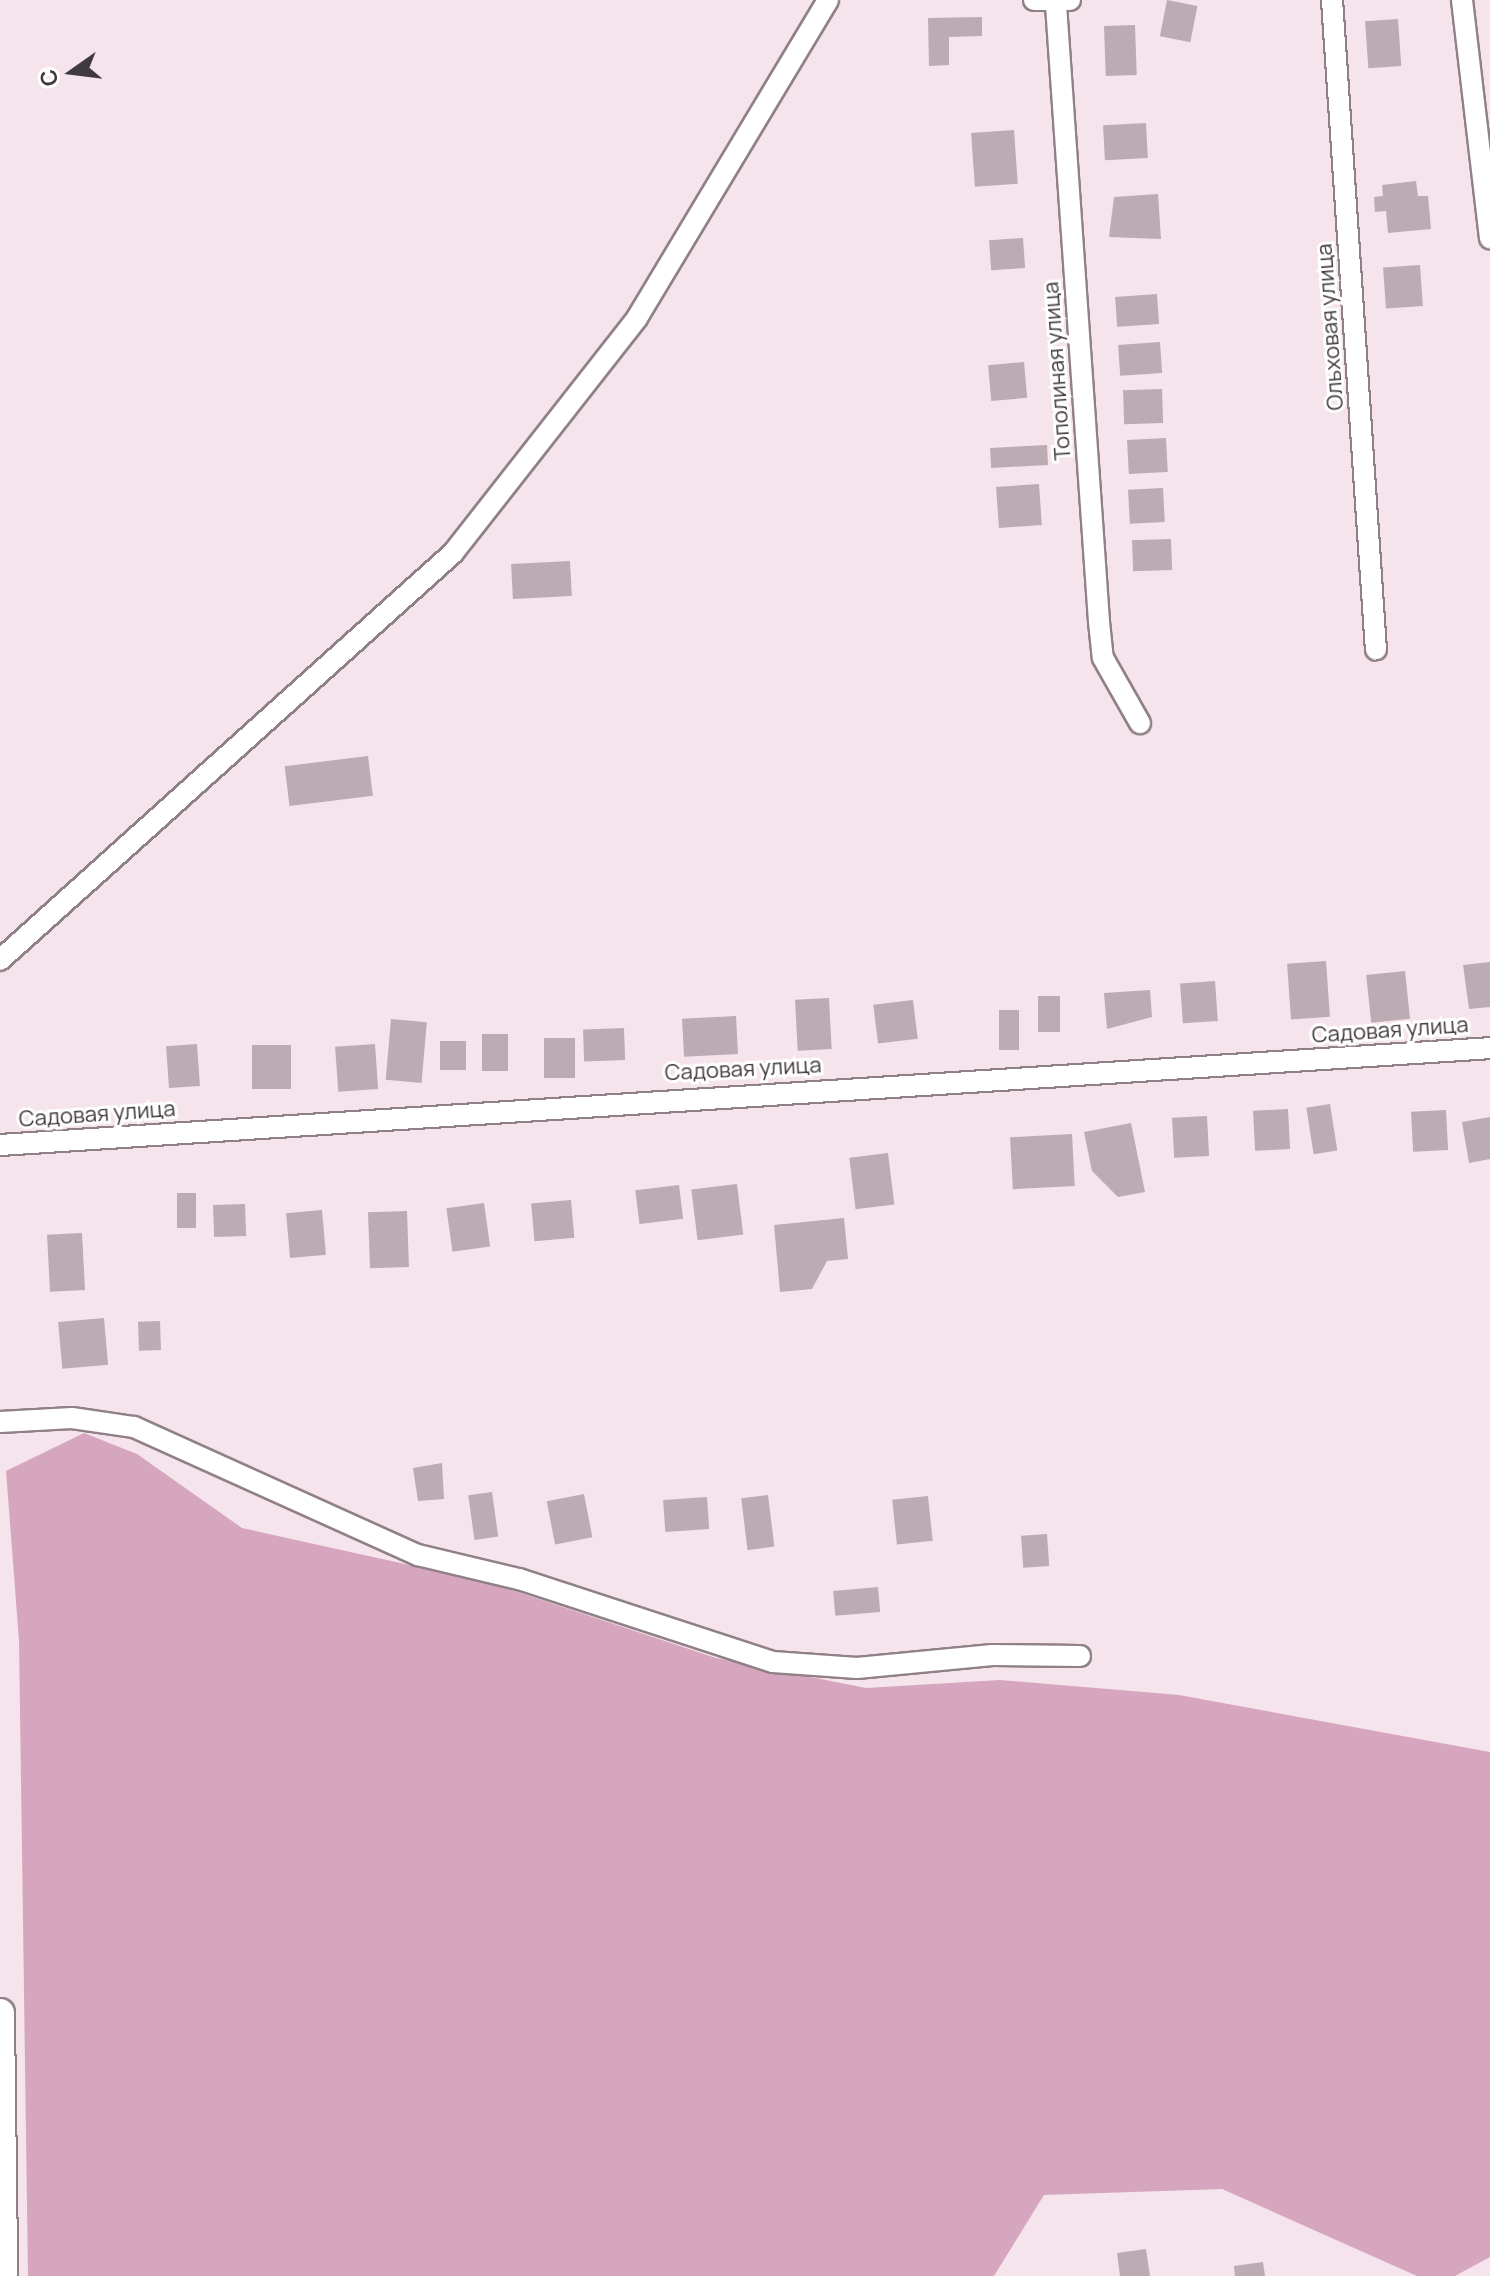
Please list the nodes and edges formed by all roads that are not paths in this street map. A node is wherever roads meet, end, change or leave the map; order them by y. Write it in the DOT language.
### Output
graph roads {
  1 [pos="828,0"];
  2 [pos="1034,0"];
  3 [pos="1332,0"];
  4 [pos="1462,0"];
  5 [pos="1063,3"];
  6 [pos="1490,238"];
  7 [pos="1376,650"];
  8 [pos="1140,723"];
  9 [pos="0,960"];
  10 [pos="1490,1048"];
  11 [pos="0,1145"];
  12 [pos="0,1422"];
  13 [pos="1080,1656"];
  14 [pos="0,2013"];
  15 [pos="3,2276"];
  1 -- 9 [label="street"];
  2 -- 5 [label="street"];
  3 -- 7 [label="street, Ольховая улица"];
  4 -- 6 [label="street"];
  5 -- 8 [label="street, Тополиная улица"];
  10 -- 11 [label="street, Садовая улица"];
  12 -- 13 [label="street"];
  14 -- 15 [label="street"];
}
